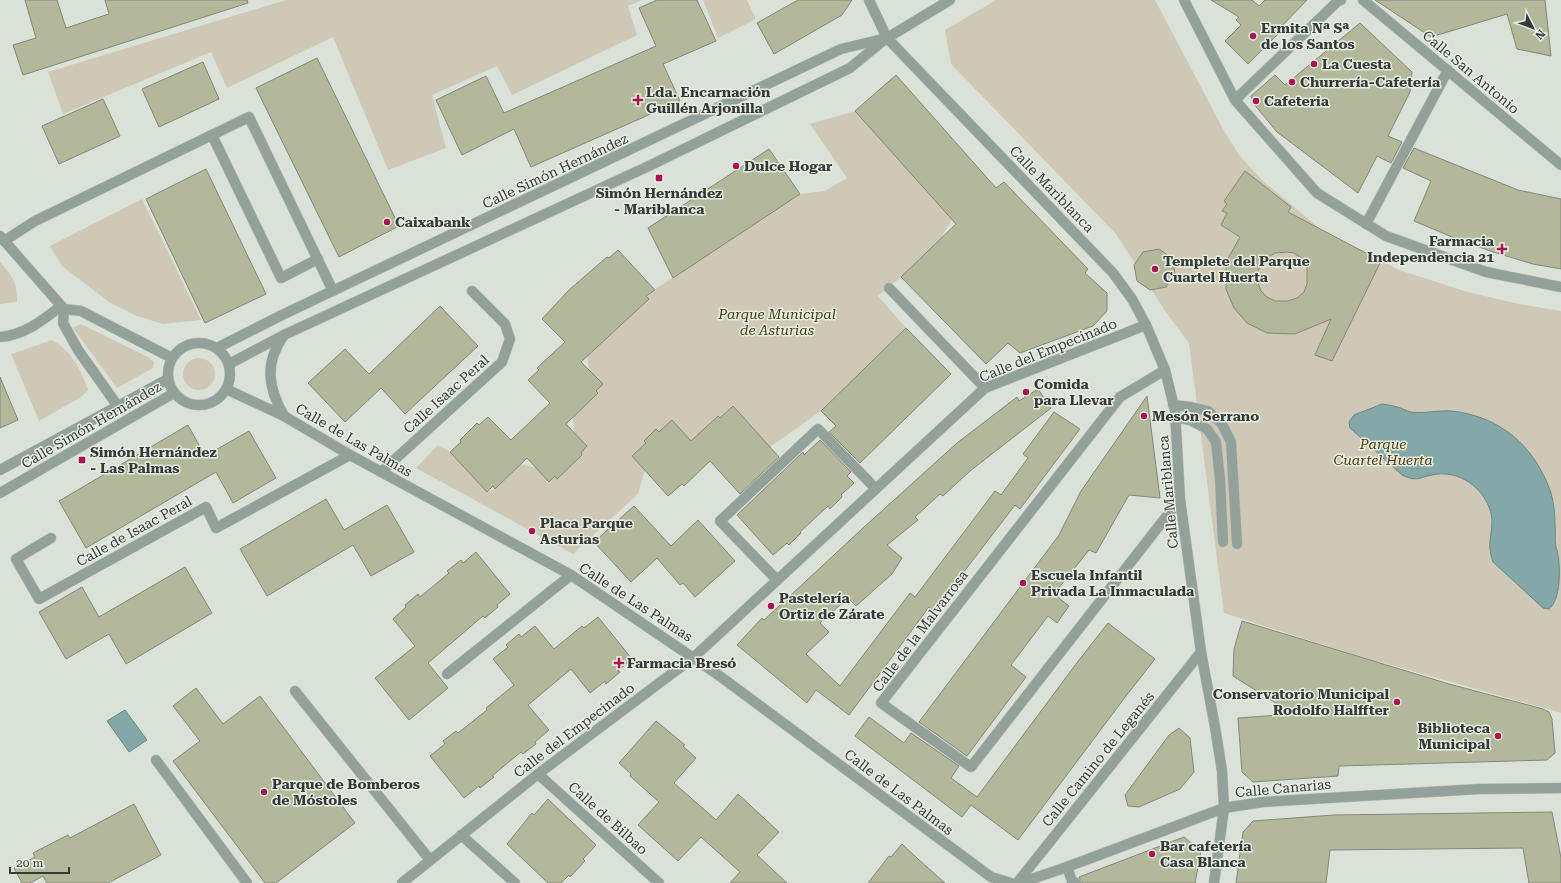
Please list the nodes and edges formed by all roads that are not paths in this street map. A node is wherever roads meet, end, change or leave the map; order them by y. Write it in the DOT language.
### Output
graph roads {
  1 [pos="869,0"];
  2 [pos="950,0"];
  3 [pos="1184,0"];
  4 [pos="1341,0"];
  5 [pos="1363,0"];
  6 [pos="887,38"];
  7 [pos="1448,70"];
  8 [pos="1235,100"];
  9 [pos="212,135"];
  10 [pos="1561,165"];
  11 [pos="1366,224"];
  12 [pos="2,238"];
  13 [pos="318,259"];
  14 [pos="1561,287"];
  15 [pos="889,288"];
  16 [pos="472,291"];
  17 [pos="333,292"];
  18 [pos="62,308"];
  19 [pos="1146,325"];
  20 [pos="284,335"];
  21 [pos="0,338"];
  22 [pos="217,348"];
  23 [pos="172,358"];
  24 [pos="229,364"];
  25 [pos="1165,370"];
  26 [pos="168,379"];
  27 [pos="985,388"];
  28 [pos="226,389"];
  29 [pos="174,393"];
  30 [pos="117,405"];
  31 [pos="1173,405"];
  32 [pos="284,416"];
  33 [pos="1175,417"];
  34 [pos="350,456"];
  35 [pos="0,470"];
  36 [pos="381,472"];
  37 [pos="876,488"];
  38 [pos="0,493"];
  39 [pos="1180,499"];
  40 [pos="50,538"];
  41 [pos="1224,542"];
  42 [pos="1236,544"];
  43 [pos="571,576"];
  44 [pos="777,580"];
  45 [pos="1201,652"];
  46 [pos="694,657"];
  47 [pos="447,674"];
  48 [pos="295,691"];
  49 [pos="156,760"];
  50 [pos="538,774"];
  51 [pos="1561,788"];
  52 [pos="1224,808"];
  53 [pos="461,835"];
  54 [pos="430,860"];
  55 [pos="1067,867"];
  56 [pos="247,883"];
  57 [pos="402,883"];
  58 [pos="515,883"];
  59 [pos="659,883"];
  60 [pos="1011,883"];
  61 [pos="1017,883"];
  62 [pos="1020,883"];
  63 [pos="1076,883"];
  64 [pos="1214,883"];
  1 -- 6 [label="street, Calle Mariblanca"];
  2 -- 6 [label="street, Calle Simón Hernández"];
  3 -- 8 [label="street"];
  4 -- 8 [label="street"];
  5 -- 7 [label="street, Calle San Antonio"];
  6 -- 17 [label="street, Calle Simón Hernández"];
  6 -- 19 [label="street, Calle Mariblanca"];
  6 -- 20 [label="street, Calle Simón Hernández"];
  7 -- 10 [label="street, Calle San Antonio"];
  7 -- 11 [label="street"];
  8 -- 11 [label="street"];
  9 -- 12 [label="street"];
  9 -- 13 [label="street"];
  9 -- 13 [label="street"];
  11 -- 14 [label="street"];
  12 -- 18 [label="street"];
  13 -- 17 [label="street"];
  15 -- 27 [label="street"];
  16 -- 36 [label="street, Calle Isaac Peral"];
  17 -- 22 [label="street, Calle Simón Hernández"];
  18 -- 21 [label="street"];
  18 -- 23 [label="street"];
  18 -- 30 [label="street"];
  19 -- 25 [label="street, Calle Mariblanca"];
  19 -- 27 [label="street, Calle del Empecinado"];
  20 -- 24 [label="street, Calle Simón Hernández"];
  20 -- 32 [label="street, Calle de Las Palmas"];
  22 -- 23 [label="street"];
  22 -- 24 [label="street"];
  23 -- 26 [label="street"];
  24 -- 28 [label="street"];
  25 -- 31 [label="street, Calle Mariblanca"];
  25 -- 39 [label="street, Calle de la Malvarrosa"];
  26 -- 29 [label="street"];
  26 -- 30 [label="street, Calle Simón Hernández"];
  27 -- 37 [label="street, Calle del Empecinado"];
  28 -- 29 [label="street"];
  28 -- 32 [label="street, Calle de Las Palmas"];
  29 -- 38 [label="street, Calle Simón Hernández"];
  30 -- 35 [label="street, Calle Simón Hernández"];
  31 -- 33 [label="street, Calle Mariblanca"];
  31 -- 42 [label="street"];
  32 -- 34 [label="street, Calle de Las Palmas"];
  33 -- 39 [label="street, Calle Mariblanca"];
  33 -- 41 [label="street"];
  34 -- 36 [label="street, Calle de Las Palmas"];
  34 -- 40 [label="street, Calle de Isaac Peral"];
  36 -- 43 [label="street, Calle de Las Palmas"];
  37 -- 44 [label="street, Calle del Empecinado"];
  37 -- 44 [label="street"];
  39 -- 45 [label="street, Calle Mariblanca"];
  43 -- 46 [label="street, Calle de Las Palmas"];
  43 -- 47 [label="street"];
  44 -- 46 [label="street, Calle del Empecinado"];
  45 -- 52 [label="street, Calle Mariblanca"];
  45 -- 61 [label="street, Calle Camino de Leganés"];
  46 -- 50 [label="street, Calle del Empecinado"];
  46 -- 60 [label="street, Calle de Las Palmas"];
  48 -- 54 [label="street"];
  49 -- 56 [label="street"];
  50 -- 53 [label="street, Calle del Empecinado"];
  50 -- 59 [label="street, Calle de Bilbao"];
  51 -- 52 [label="street, Calle Canarias"];
  52 -- 55 [label="street, Calle Canarias"];
  52 -- 64 [label="street, Calle Mariblanca"];
  53 -- 54 [label="street, Calle del Empecinado"];
  53 -- 58 [label="street"];
  54 -- 57 [label="street, Calle del Empecinado"];
  55 -- 62 [label="street, Calle Canarias"];
  55 -- 63 [label="street"];
}
